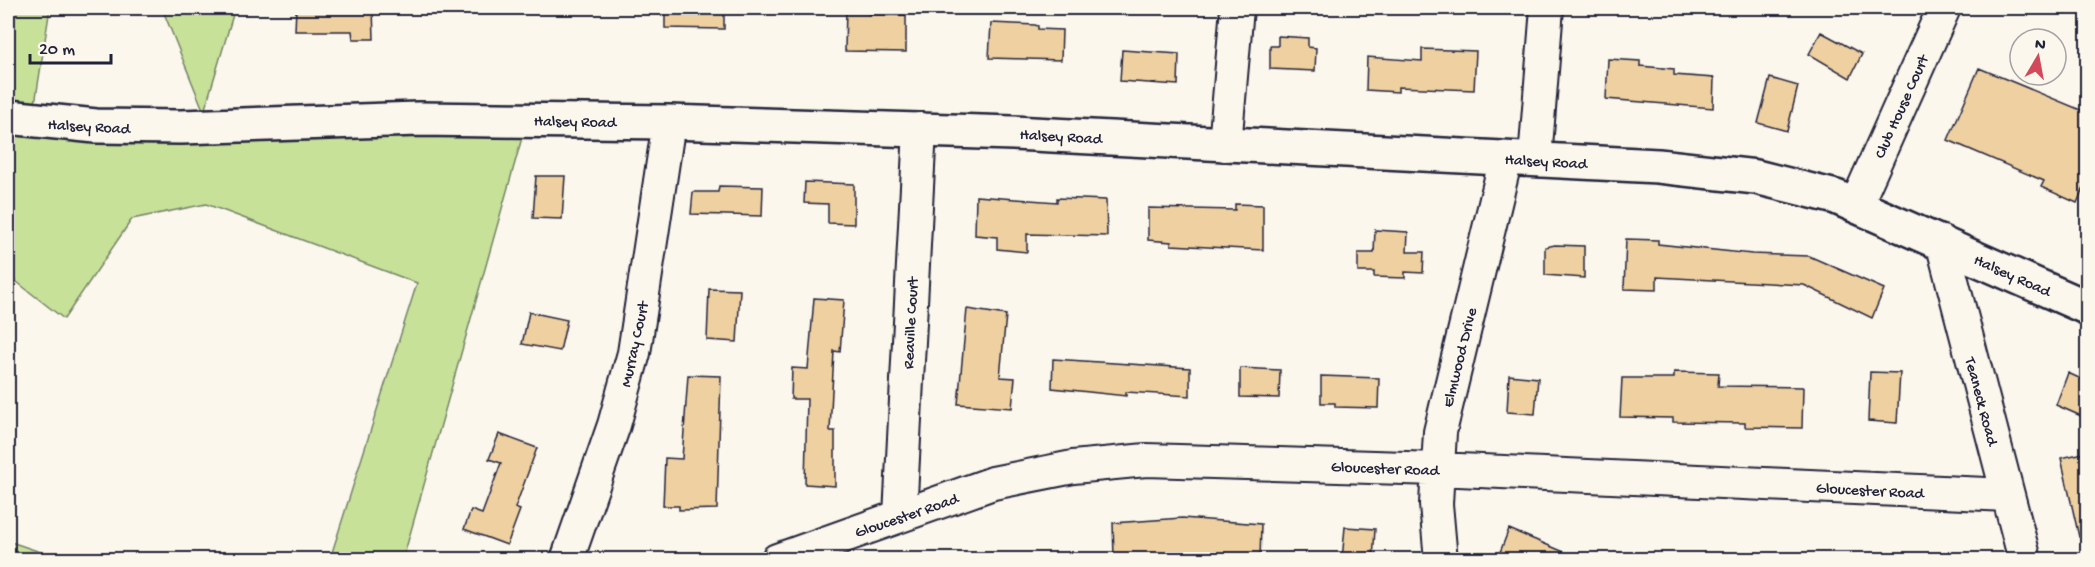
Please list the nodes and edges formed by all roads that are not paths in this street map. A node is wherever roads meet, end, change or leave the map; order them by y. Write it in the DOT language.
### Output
graph roads {
  1 [pos="1237,8"];
  2 [pos="1547,8"];
  3 [pos="1944,8"];
  4 [pos="8,117"];
  5 [pos="669,122"];
  6 [pos="920,129"];
  7 [pos="1225,145"];
  8 [pos="1520,158"];
  9 [pos="1856,205"];
  10 [pos="1942,242"];
  11 [pos="2088,308"];
  12 [pos="1437,469"];
  13 [pos="2008,495"];
  14 [pos="900,516"];
  15 [pos="567,560"];
  16 [pos="777,560"];
  17 [pos="1441,560"];
  18 [pos="2025,560"];
  1 -- 7 [label="street"];
  2 -- 8 [label="street, Elmwood Drive"];
  3 -- 9 [label="street, Club House Court"];
  4 -- 5 [label="street, Halsey Road"];
  5 -- 6 [label="street, Halsey Road"];
  5 -- 15 [label="street, Murray Court"];
  6 -- 7 [label="street, Halsey Road"];
  6 -- 14 [label="street, Reaville Court"];
  7 -- 8 [label="street, Halsey Road"];
  8 -- 9 [label="street, Halsey Road"];
  8 -- 12 [label="street, Elmwood Drive"];
  9 -- 10 [label="street, Halsey Road"];
  10 -- 11 [label="street, Halsey Road"];
  10 -- 13 [label="street, Teaneck Road"];
  12 -- 13 [label="street, Gloucester Road"];
  12 -- 14 [label="street, Gloucester Road"];
  12 -- 17 [label="street, Elmwood Drive"];
  13 -- 18 [label="street, Teaneck Road"];
  14 -- 16 [label="street, Gloucester Road"];
}
